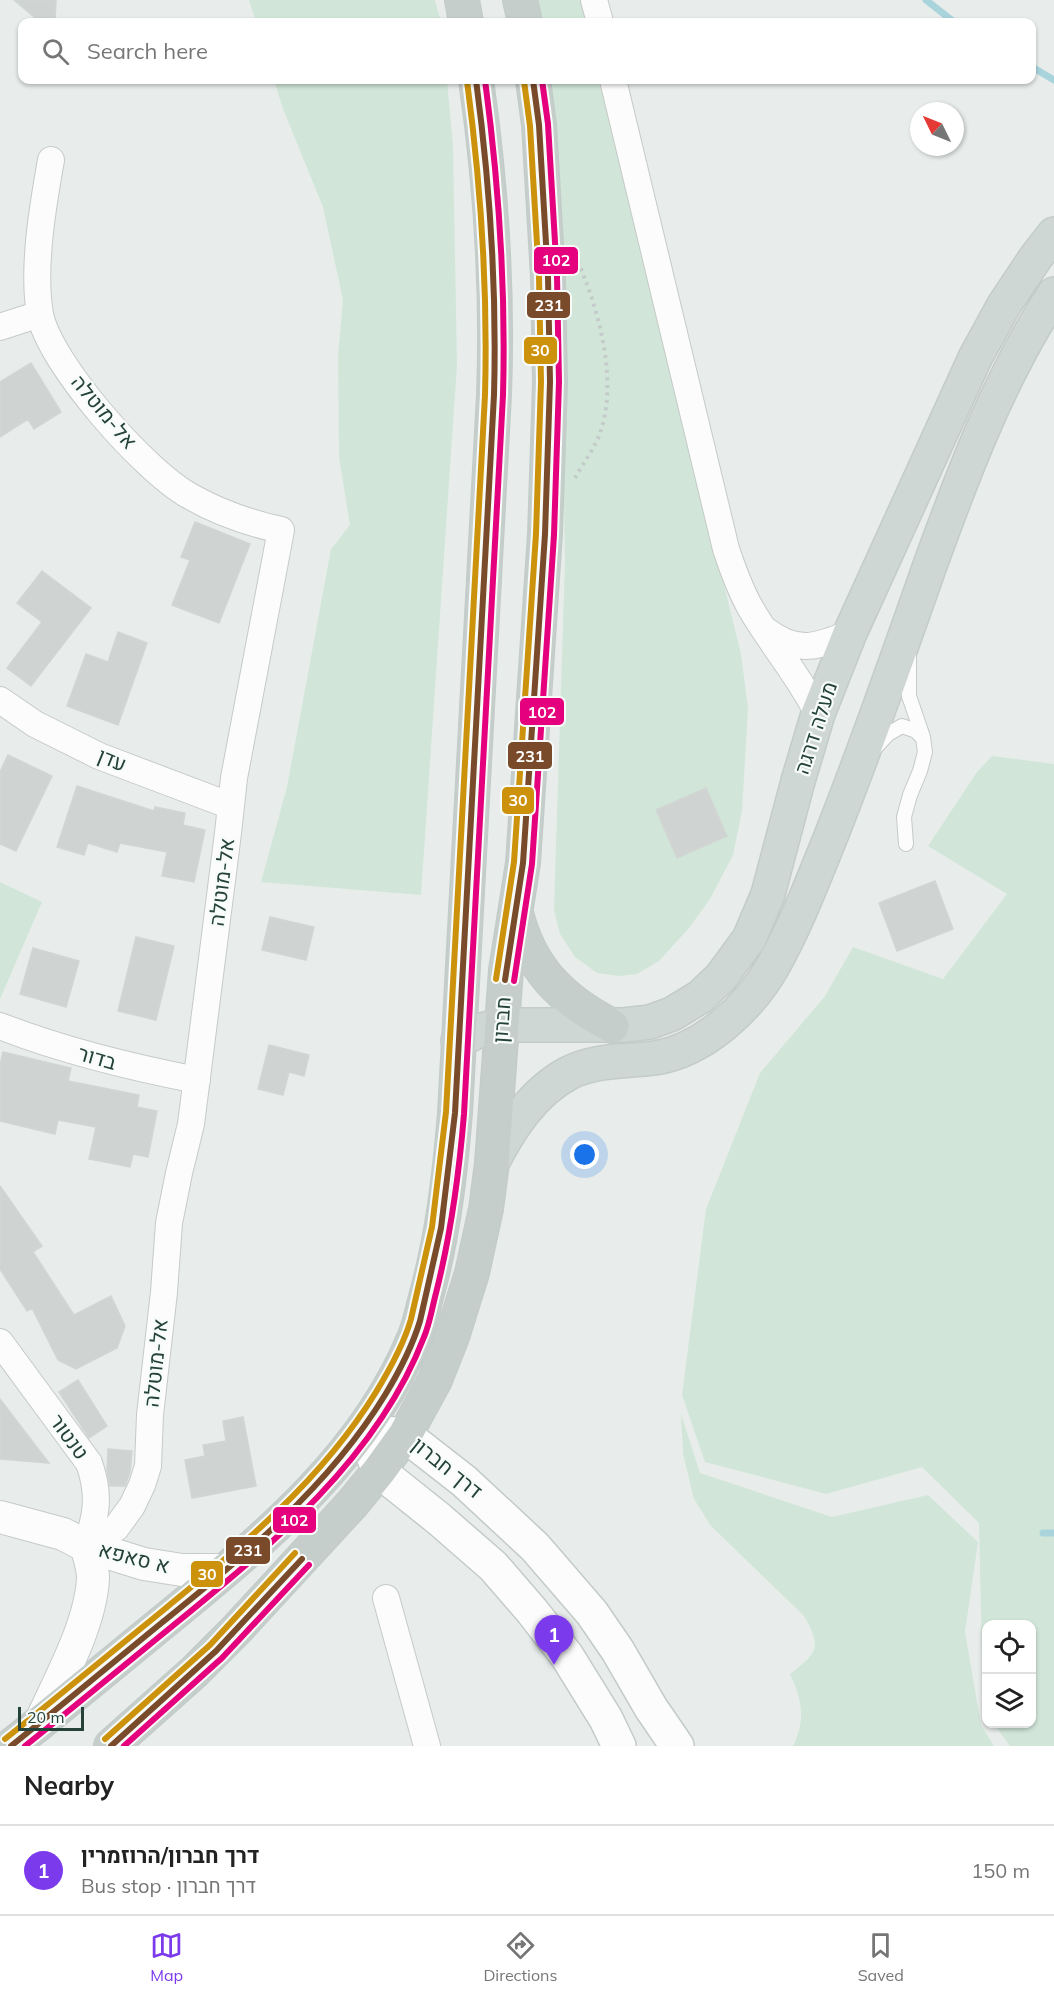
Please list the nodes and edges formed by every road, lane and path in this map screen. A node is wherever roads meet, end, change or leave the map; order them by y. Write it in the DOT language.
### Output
graph roads {
  1 [pos="462,0"];
  2 [pos="520,0"];
  3 [pos="594,0"];
  4 [pos="465,18"];
  5 [pos="524,18"];
  6 [pos="599,18"];
  7 [pos="477,84"];
  8 [pos="534,84"];
  9 [pos="615,84"];
  10 [pos="51,160"];
  11 [pos="1054,234"];
  12 [pos="572,249"];
  13 [pos="1054,294"];
  14 [pos="40,314"];
  15 [pos="0,327"];
  16 [pos="570,486"];
  17 [pos="762,627"];
  18 [pos="908,627"];
  19 [pos="850,633"];
  20 [pos="0,700"];
  21 [pos="818,714"];
  22 [pos="923,737"];
  23 [pos="852,782"];
  24 [pos="231,806"];
  25 [pos="906,844"];
  26 [pos="516,912"];
  27 [pos="501,1025"];
  28 [pos="0,1026"];
  29 [pos="612,1026"];
  30 [pos="458,1041"];
  31 [pos="197,1080"];
  32 [pos="492,1163"];
  33 [pos="2,1350"];
  34 [pos="363,1431"];
  35 [pos="405,1435"];
  36 [pos="379,1471"];
  37 [pos="0,1517"];
  38 [pos="86,1546"];
  39 [pos="225,1570"];
  40 [pos="386,1598"];
  41 [pos="40,1723"];
  42 [pos="11,1746"];
  43 [pos="111,1746"];
  44 [pos="427,1746"];
  45 [pos="619,1746"];
  46 [pos="677,1746"];
  1 -- 4 [label="highway"];
  2 -- 5 [label="highway"];
  3 -- 6 [label="street"];
  7 -- 30 [label="highway, חברון"];
  8 -- 26 [label="highway, חברון"];
  9 -- 17 [label="street"];
  10 -- 14 [label="street, אל-מוטלה"];
  11 -- 19 [label="main road, מעלה דרגה"];
  12 -- 16 [label="path"];
  13 -- 18 [label="main road"];
  14 -- 15 [label="street"];
  14 -- 24 [label="street, אל-מוטלה"];
  17 -- 19 [label="street"];
  17 -- 21 [label="street"];
  18 -- 22 [label="lane"];
  18 -- 23 [label="main road"];
  19 -- 21 [label="main road, מעלה דרגה"];
  20 -- 24 [label="street, עדן"];
  21 -- 29 [label="main road, מעלה דרגה"];
  22 -- 23 [label="lane"];
  22 -- 25 [label="lane"];
  23 -- 32 [label="main road"];
  24 -- 31 [label="street, אל-מוטלה"];
  26 -- 27 [label="highway, חברון"];
  26 -- 29 [label="highway"];
  27 -- 29 [label="main road, מעלה דרגה"];
  27 -- 30 [label="main road, מעלה דרגה"];
  27 -- 32 [label="highway, חברון"];
  28 -- 31 [label="street, בדור"];
  30 -- 34 [label="highway, חברון"];
  31 -- 38 [label="street, אל-מוטלה"];
  32 -- 35 [label="highway, חברון"];
  33 -- 38 [label="street, טנטור"];
  34 -- 35 [label="main road, דרך חברון"];
  34 -- 36 [label="main road"];
  34 -- 39 [label="highway, חברון"];
  35 -- 36 [label="highway, חברון"];
  35 -- 46 [label="main road, דרך חברון"];
  36 -- 43 [label="highway, חברון"];
  36 -- 45 [label="main road"];
  37 -- 38 [label="street"];
  38 -- 39 [label="street, א סאפא"];
  38 -- 41 [label="street, א סאפא"];
  39 -- 41 [label="highway, חברון"];
  40 -- 44 [label="street"];
  41 -- 42 [label="highway, חברון"];
}
